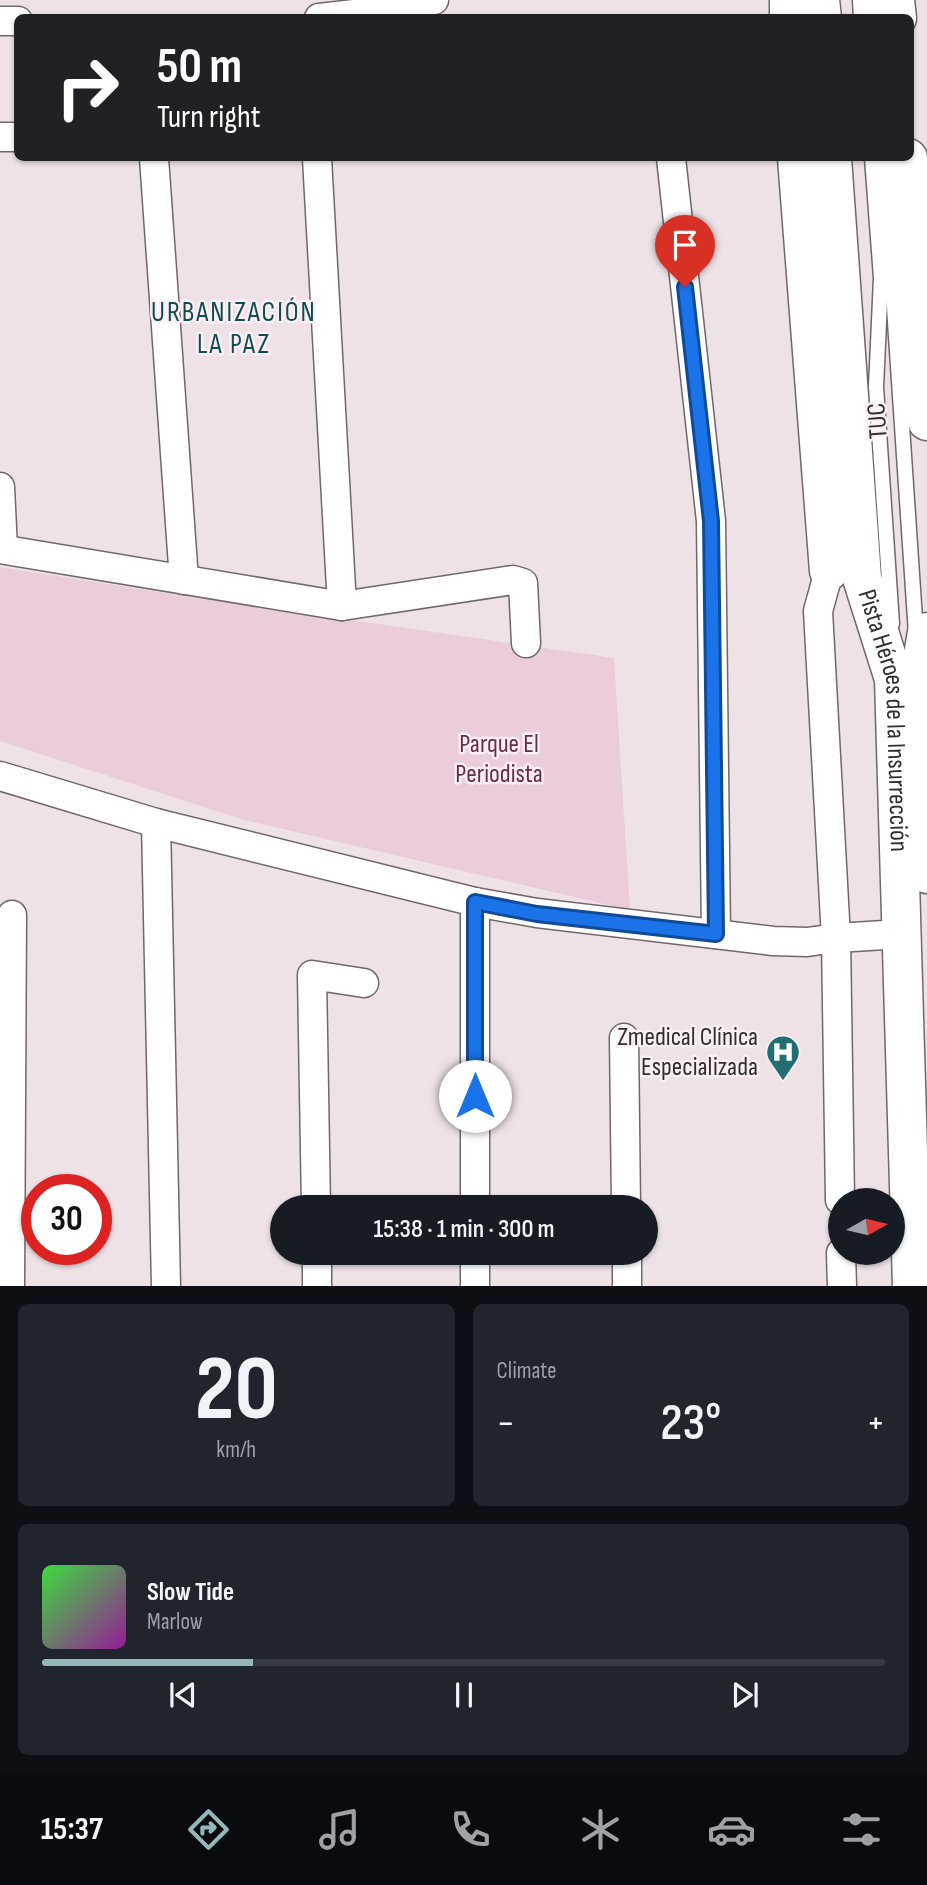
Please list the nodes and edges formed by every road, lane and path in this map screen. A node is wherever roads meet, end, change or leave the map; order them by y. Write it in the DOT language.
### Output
graph roads {
  1 [pos="434,0"];
  2 [pos="354,14"];
  3 [pos="154,161"];
  4 [pos="317,161"];
  5 [pos="671,161"];
  6 [pos="797,161"];
  7 [pos="832,161"];
  8 [pos="872,161"];
  9 [pos="884,161"];
  10 [pos="908,161"];
  11 [pos="927,421"];
  12 [pos="0,487"];
  13 [pos="2,549"];
  14 [pos="829,571"];
  15 [pos="184,580"];
  16 [pos="342,606"];
  17 [pos="927,632"];
  18 [pos="526,643"];
  19 [pos="907,680"];
  20 [pos="0,776"];
  21 [pos="156,823"];
  22 [pos="927,874"];
  23 [pos="475,902"];
  24 [pos="12,915"];
  25 [pos="716,934"];
  26 [pos="901,934"];
  27 [pos="836,938"];
  28 [pos="364,983"];
  29 [pos="624,1038"];
  30 [pos="840,1188"];
  31 [pos="316,1195"];
  32 [pos="475,1195"];
  33 [pos="626,1195"];
  34 [pos="317,1265"];
  35 [pos="475,1265"];
  36 [pos="627,1265"];
  37 [pos="841,1265"];
  38 [pos="10,1286"];
  39 [pos="166,1286"];
  40 [pos="317,1286"];
  41 [pos="475,1286"];
  42 [pos="627,1286"];
  43 [pos="842,1286"];
  44 [pos="912,1286"];
  1 -- 2 [label="street"];
  3 -- 15 [label="street"];
  4 -- 16 [label="street"];
  5 -- 25 [label="street"];
  6 -- 14 [label="main road, Pista Héroes de la Insurrección"];
  7 -- 19 [label="main road, Pista Héroes de la Insurrección"];
  8 -- 19 [label="lane, TUC"];
  9 -- 19 [label="lane, TUC"];
  10 -- 11 [label="main road"];
  12 -- 13 [label="street"];
  13 -- 15 [label="street"];
  14 -- 27 [label="street"];
  15 -- 16 [label="street"];
  16 -- 18 [label="street"];
  17 -- 19 [label="main road, Pista Héroes de la Insurrección"];
  19 -- 22 [label="main road, Pista Héroes de la Insurrección"];
  19 -- 26 [label="main road, Pista Héroes de la Insurrección"];
  20 -- 21 [label="street"];
  21 -- 23 [label="street"];
  21 -- 39 [label="street"];
  23 -- 25 [label="street"];
  23 -- 32 [label="street"];
  24 -- 38 [label="street"];
  25 -- 27 [label="street"];
  26 -- 27 [label="street"];
  26 -- 44 [label="main road, Pista Héroes de la Insurrección"];
  27 -- 30 [label="street"];
  28 -- 31 [label="street"];
  29 -- 33 [label="street"];
  34 -- 40 [label="street"];
  35 -- 41 [label="street"];
  36 -- 42 [label="street"];
  37 -- 43 [label="street"];
}
